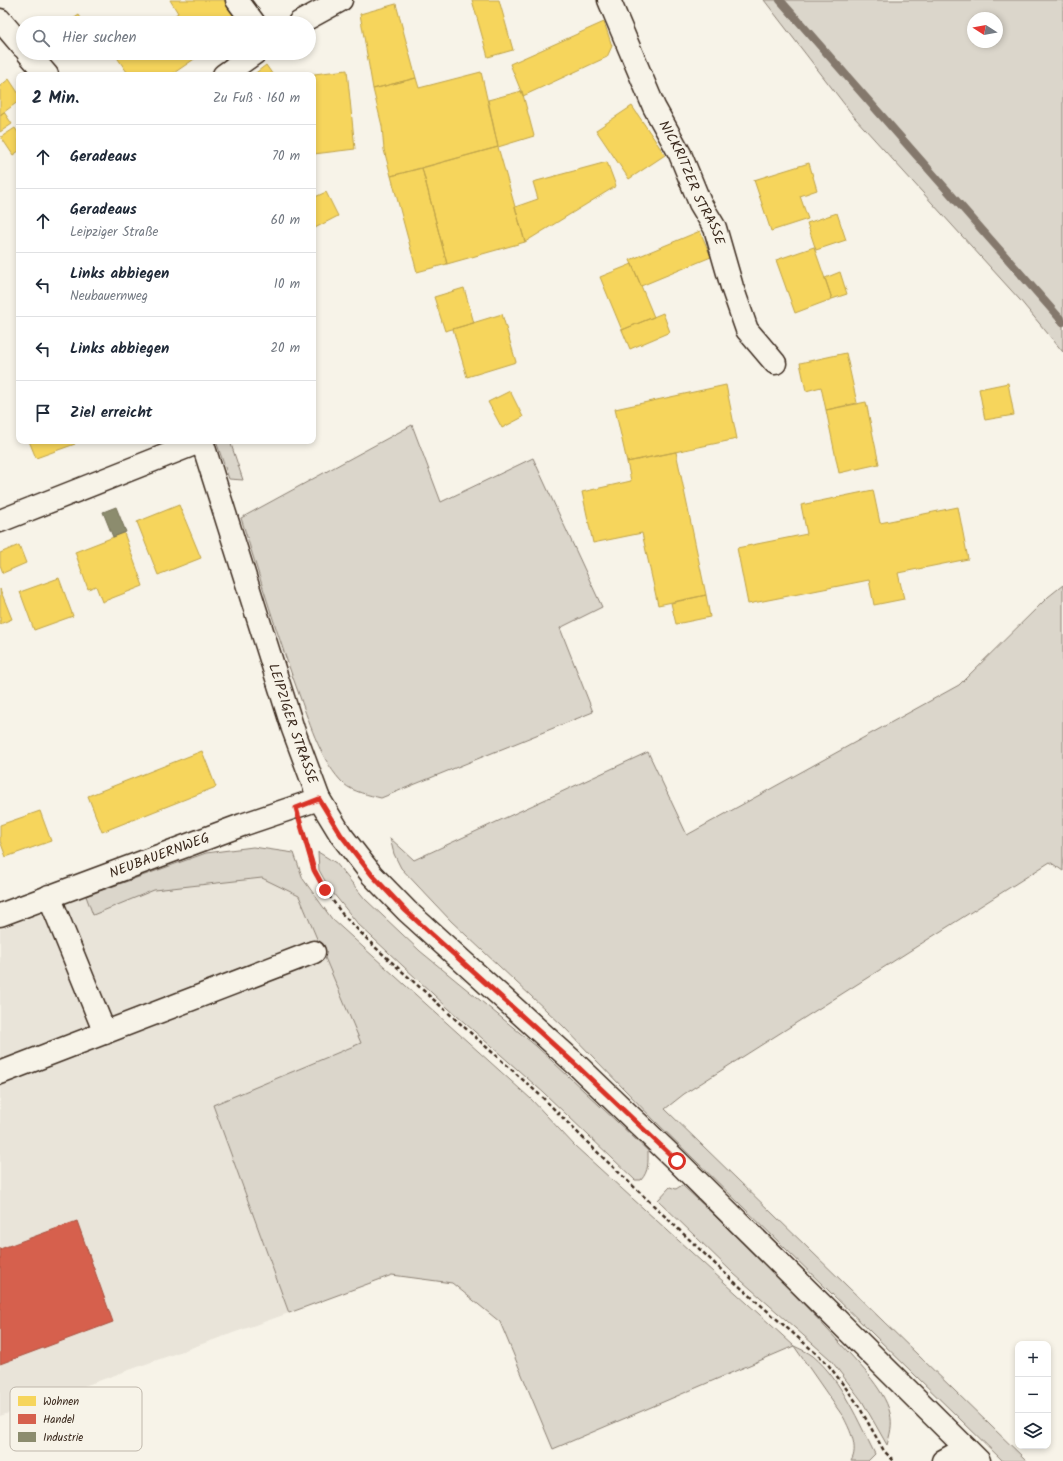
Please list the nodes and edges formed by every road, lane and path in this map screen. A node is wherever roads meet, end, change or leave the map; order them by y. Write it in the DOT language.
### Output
graph roads {
  1 [pos="237,0"];
  2 [pos="341,0"];
  3 [pos="609,0"];
  4 [pos="249,16"];
  5 [pos="312,16"];
  6 [pos="0,20"];
  7 [pos="16,39"];
  8 [pos="34,60"];
  9 [pos="245,60"];
  10 [pos="44,72"];
  11 [pos="228,72"];
  12 [pos="776,362"];
  13 [pos="194,444"];
  14 [pos="203,444"];
  15 [pos="0,521"];
  16 [pos="319,799"];
  17 [pos="296,808"];
  18 [pos="49,896"];
  19 [pos="0,915"];
  20 [pos="314,952"];
  21 [pos="105,1033"];
  22 [pos="0,1073"];
  23 [pos="972,1455"];
  24 [pos="894,1461"];
  25 [pos="943,1461"];
  1 -- 4 [label="street"];
  2 -- 5 [label="street"];
  3 -- 12 [label="street, NICKRITZER STRASSE"];
  6 -- 7 [label="street"];
  8 -- 10 [label="street"];
  9 -- 11 [label="street"];
  13 -- 15 [label="street, LEIPZIGER STRASSE"];
  14 -- 16 [label="street, LEIPZIGER STRASSE"];
  16 -- 17 [label="street, NEUBAUERNWEG"];
  16 -- 23 [label="street, LEIPZIGER STRASSE"];
  17 -- 18 [label="street, NEUBAUERNWEG"];
  17 -- 24 [label="path"];
  18 -- 19 [label="street, NEUBAUERNWEG"];
  18 -- 21 [label="street"];
  20 -- 21 [label="street"];
  21 -- 22 [label="street"];
  23 -- 25 [label="street"];
}
